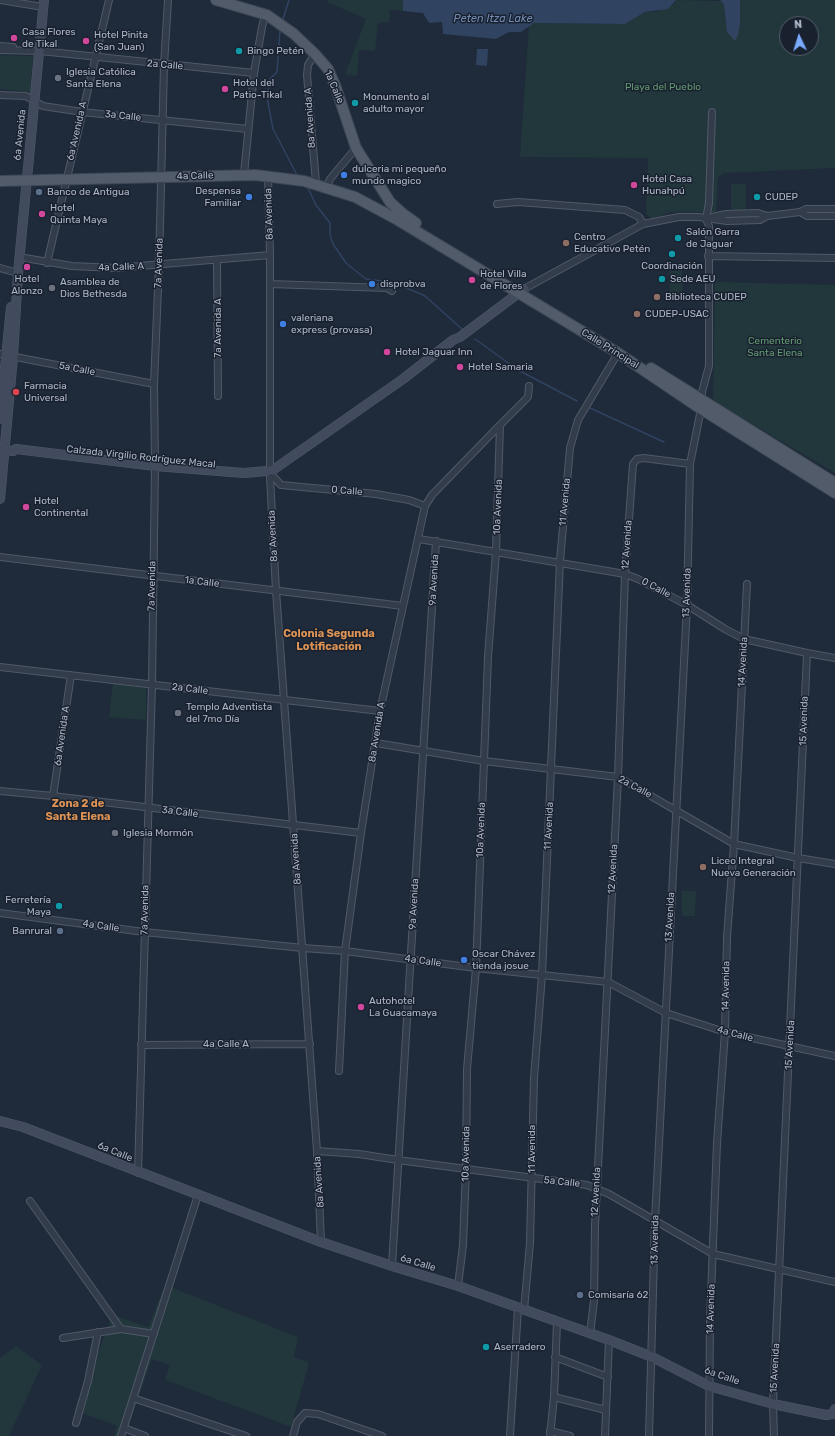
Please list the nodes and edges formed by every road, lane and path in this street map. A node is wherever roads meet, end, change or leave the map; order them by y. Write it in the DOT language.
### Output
graph roads {
  1 [pos="0,0"];
  2 [pos="109,0"];
  3 [pos="168,0"];
  4 [pos="216,0"];
  5 [pos="43,3"];
  6 [pos="267,15"];
  7 [pos="0,46"];
  8 [pos="0,50"];
  9 [pos="28,51"];
  10 [pos="40,51"];
  11 [pos="315,54"];
  12 [pos="94,58"];
  13 [pos="164,65"];
  14 [pos="254,73"];
  15 [pos="0,95"];
  16 [pos="35,101"];
  17 [pos="82,112"];
  18 [pos="712,112"];
  19 [pos="163,120"];
  20 [pos="248,129"];
  21 [pos="356,148"];
  22 [pos="244,174"];
  23 [pos="268,176"];
  24 [pos="161,177"];
  25 [pos="67,178"];
  26 [pos="27,180"];
  27 [pos="0,181"];
  28 [pos="316,183"];
  29 [pos="327,186"];
  30 [pos="390,202"];
  31 [pos="497,204"];
  32 [pos="835,208"];
  33 [pos="383,211"];
  34 [pos="800,212"];
  35 [pos="835,216"];
  36 [pos="706,219"];
  37 [pos="643,224"];
  38 [pos="270,255"];
  39 [pos="708,256"];
  40 [pos="19,257"];
  41 [pos="835,258"];
  42 [pos="218,260"];
  43 [pos="47,263"];
  44 [pos="159,265"];
  45 [pos="0,268"];
  46 [pos="18,273"];
  47 [pos="270,284"];
  48 [pos="392,291"];
  49 [pos="521,291"];
  50 [pos="618,353"];
  51 [pos="6,356"];
  52 [pos="154,384"];
  53 [pos="529,386"];
  54 [pos="218,396"];
  55 [pos="701,399"];
  56 [pos="701,409"];
  57 [pos="0,419"];
  58 [pos="500,425"];
  59 [pos="6,450"];
  60 [pos="690,464"];
  61 [pos="155,468"];
  62 [pos="271,473"];
  63 [pos="835,484"];
  64 [pos="835,493"];
  65 [pos="0,499"];
  66 [pos="425,506"];
  67 [pos="419,538"];
  68 [pos="436,541"];
  69 [pos="496,552"];
  70 [pos="0,557"];
  71 [pos="560,561"];
  72 [pos="625,574"];
  73 [pos="152,576"];
  74 [pos="747,584"];
  75 [pos="276,591"];
  76 [pos="687,605"];
  77 [pos="403,606"];
  78 [pos="744,639"];
  79 [pos="807,653"];
  80 [pos="835,658"];
  81 [pos="0,667"];
  82 [pos="71,675"];
  83 [pos="152,685"];
  84 [pos="284,700"];
  85 [pos="380,711"];
  86 [pos="376,743"];
  87 [pos="423,750"];
  88 [pos="484,761"];
  89 [pos="552,768"];
  90 [pos="618,777"];
  91 [pos="0,791"];
  92 [pos="53,796"];
  93 [pos="147,808"];
  94 [pos="677,810"];
  95 [pos="294,825"];
  96 [pos="361,834"];
  97 [pos="734,844"];
  98 [pos="798,858"];
  99 [pos="835,864"];
  100 [pos="0,913"];
  101 [pos="144,932"];
  102 [pos="303,948"];
  103 [pos="345,951"];
  104 [pos="411,959"];
  105 [pos="476,968"];
  106 [pos="542,974"];
  107 [pos="608,982"];
  108 [pos="666,1013"];
  109 [pos="725,1032"];
  110 [pos="310,1044"];
  111 [pos="141,1045"];
  112 [pos="790,1048"];
  113 [pos="835,1056"];
  114 [pos="339,1071"];
  115 [pos="0,1121"];
  116 [pos="317,1151"];
  117 [pos="398,1160"];
  118 [pos="466,1169"];
  119 [pos="138,1173"];
  120 [pos="532,1179"];
  121 [pos="596,1189"];
  122 [pos="198,1195"];
  123 [pos="30,1201"];
  124 [pos="655,1220"];
  125 [pos="322,1242"];
  126 [pos="713,1254"];
  127 [pos="392,1266"];
  128 [pos="780,1269"];
  129 [pos="835,1282"];
  130 [pos="458,1286"];
  131 [pos="521,1309"];
  132 [pos="557,1322"];
  133 [pos="121,1329"];
  134 [pos="98,1332"];
  135 [pos="154,1334"];
  136 [pos="590,1334"];
  137 [pos="63,1338"];
  138 [pos="608,1340"];
  139 [pos="555,1357"];
  140 [pos="652,1357"];
  141 [pos="608,1377"];
  142 [pos="709,1386"];
  143 [pos="554,1397"];
  144 [pos="133,1398"];
  145 [pos="773,1404"];
  146 [pos="606,1410"];
  147 [pos="834,1414"];
  148 [pos="76,1423"];
  149 [pos="124,1428"];
  150 [pos="550,1433"];
  151 [pos="121,1436"];
  152 [pos="145,1436"];
  153 [pos="246,1436"];
  154 [pos="293,1436"];
  155 [pos="382,1436"];
  156 [pos="510,1436"];
  157 [pos="570,1436"];
  158 [pos="605,1436"];
  159 [pos="649,1436"];
  160 [pos="709,1436"];
  161 [pos="774,1436"];
  1 -- 5 [label="street"];
  2 -- 12 [label="street, 6a Avenida A"];
  3 -- 13 [label="street, 7a Avenida"];
  4 -- 6 [label="main road, 1a Calle"];
  5 -- 10 [label="street, 6a Avenida"];
  6 -- 11 [label="main road, 1a Calle"];
  6 -- 14 [label="street"];
  7 -- 9 [label="street, 2a Calle"];
  8 -- 9 [label="street, 2a Calle"];
  9 -- 10 [label="street, 2a Calle"];
  10 -- 12 [label="street, 2a Calle"];
  10 -- 16 [label="street, 6a Avenida"];
  11 -- 21 [label="main road, 1a Calle"];
  11 -- 28 [label="street, 8a Avenida A"];
  12 -- 13 [label="street, 2a Calle"];
  12 -- 17 [label="street, 6a Avenida A"];
  13 -- 14 [label="street, 2a Calle"];
  13 -- 19 [label="street, 7a Avenida"];
  14 -- 20 [label="street"];
  15 -- 16 [label="street, 3a Calle"];
  16 -- 17 [label="street, 3a Calle"];
  16 -- 26 [label="street, 6a Avenida"];
  17 -- 19 [label="street, 3a Calle"];
  17 -- 25 [label="street, 6a Avenida A"];
  18 -- 36 [label="street, 13 Avenida"];
  19 -- 20 [label="street, 3a Calle"];
  19 -- 24 [label="street, 7a Avenida"];
  20 -- 22 [label="street"];
  21 -- 29 [label="street"];
  21 -- 30 [label="main road, 1a Calle"];
  22 -- 23 [label="main road, 4a Calle"];
  22 -- 24 [label="main road, 4a Calle"];
  23 -- 28 [label="main road, 4a Calle"];
  23 -- 38 [label="street, 8a Avenida"];
  24 -- 25 [label="main road, 4a Calle"];
  24 -- 44 [label="street, 7a Avenida"];
  25 -- 26 [label="main road, 4a Calle"];
  25 -- 43 [label="street, 6a Avenida A"];
  26 -- 27 [label="main road, 4a Calle"];
  26 -- 40 [label="street, 6a Avenida"];
  28 -- 29 [label="main road, 4a Calle"];
  29 -- 33 [label="main road, 4a Calle"];
  30 -- 49 [label="main road, Calle Principal"];
  31 -- 37 [label="street"];
  32 -- 34 [label="street"];
  33 -- 49 [label="main road, Calle Principal"];
  34 -- 35 [label="street"];
  34 -- 36 [label="street"];
  36 -- 37 [label="street"];
  36 -- 39 [label="street, 13 Avenida"];
  37 -- 49 [label="street"];
  38 -- 42 [label="street, 4a Calle A"];
  38 -- 47 [label="street, 8a Avenida"];
  39 -- 41 [label="street"];
  39 -- 55 [label="street, 13 Avenida"];
  40 -- 43 [label="street, 4a Calle A"];
  40 -- 46 [label="street, 6a Avenida"];
  42 -- 44 [label="street, 4a Calle A"];
  42 -- 54 [label="street, 7a Avenida A"];
  43 -- 44 [label="street, 4a Calle A"];
  44 -- 52 [label="street, 7a Avenida"];
  45 -- 46 [label="street"];
  46 -- 51 [label="street, 6a Avenida"];
  47 -- 48 [label="street"];
  47 -- 62 [label="street, 8a Avenida"];
  49 -- 50 [label="main road, Calle Principal"];
  49 -- 55 [label="main road, Calle Principal"];
  49 -- 62 [label="street, Calzada Virgilio Rodríguez Macal"];
  50 -- 56 [label="main road, Calle Principal"];
  50 -- 71 [label="street, 11 Avenida"];
  51 -- 52 [label="street, 5a Calle"];
  51 -- 57 [label="street, 6a Avenida"];
  51 -- 59 [label="street, 6a Avenida"];
  52 -- 61 [label="street, 7a Avenida"];
  53 -- 58 [label="street"];
  55 -- 56 [label="street, 13 Avenida"];
  55 -- 63 [label="main road, Calle Principal"];
  56 -- 60 [label="street, 13 Avenida"];
  56 -- 64 [label="main road, Calle Principal"];
  58 -- 66 [label="street, 8a Avenida A"];
  58 -- 69 [label="street, 10a Avenida"];
  59 -- 61 [label="street, Calzada Virgilio Rodríguez Macal"];
  59 -- 65 [label="street, 6a Avenida"];
  60 -- 72 [label="street, 12 Avenida"];
  60 -- 76 [label="street, 13 Avenida"];
  61 -- 62 [label="street, Calzada Virgilio Rodríguez Macal"];
  61 -- 73 [label="street, 7a Avenida"];
  62 -- 66 [label="street, 0 Calle"];
  62 -- 75 [label="street, 8a Avenida"];
  66 -- 67 [label="street, 8a Avenida A"];
  67 -- 68 [label="street, 0 Calle"];
  67 -- 77 [label="street, 8a Avenida A"];
  68 -- 69 [label="street, 0 Calle"];
  68 -- 87 [label="street, 9a Avenida"];
  69 -- 71 [label="street, 0 Calle"];
  69 -- 88 [label="street, 10a Avenida"];
  70 -- 73 [label="street, 1a Calle"];
  71 -- 72 [label="street, 0 Calle"];
  71 -- 89 [label="street, 11 Avenida"];
  72 -- 76 [label="street, 0 Calle"];
  72 -- 90 [label="street, 12 Avenida"];
  73 -- 75 [label="street, 1a Calle"];
  73 -- 83 [label="street, 7a Avenida"];
  74 -- 78 [label="street, 14 Avenida"];
  75 -- 77 [label="street, 1a Calle"];
  75 -- 84 [label="street, 8a Avenida"];
  76 -- 78 [label="street, 0 Calle"];
  76 -- 94 [label="street, 13 Avenida"];
  77 -- 85 [label="street, 8a Avenida A"];
  78 -- 79 [label="street, 0 Calle"];
  78 -- 97 [label="street, 14 Avenida"];
  79 -- 80 [label="street, 0 Calle"];
  79 -- 98 [label="street, 15 Avenida"];
  81 -- 82 [label="street, 2a Calle"];
  82 -- 83 [label="street, 2a Calle"];
  82 -- 92 [label="street, 6a Avenida A"];
  83 -- 84 [label="street, 2a Calle"];
  83 -- 93 [label="street, 7a Avenida"];
  84 -- 85 [label="street, 2a Calle"];
  84 -- 95 [label="street, 8a Avenida"];
  85 -- 86 [label="street, 8a Avenida A"];
  86 -- 87 [label="street, 2a Calle"];
  86 -- 96 [label="street, 8a Avenida A"];
  87 -- 88 [label="street, 2a Calle"];
  87 -- 104 [label="street, 9a Avenida"];
  88 -- 89 [label="street, 2a Calle"];
  88 -- 105 [label="street, 10a Avenida"];
  89 -- 90 [label="street, 2a Calle"];
  89 -- 106 [label="street, 11 Avenida"];
  90 -- 94 [label="street, 2a Calle"];
  90 -- 107 [label="street, 12 Avenida"];
  91 -- 92 [label="street, 3a Calle"];
  92 -- 93 [label="street, 3a Calle"];
  93 -- 95 [label="street, 3a Calle"];
  93 -- 101 [label="street, 7a Avenida"];
  94 -- 97 [label="street, 2a Calle"];
  94 -- 108 [label="street, 13 Avenida"];
  95 -- 96 [label="street, 3a Calle"];
  95 -- 102 [label="street, 8a Avenida"];
  96 -- 103 [label="street, 8a Avenida A"];
  97 -- 98 [label="street, 2a Calle"];
  97 -- 109 [label="street, 14 Avenida"];
  98 -- 99 [label="street, 2a Calle"];
  98 -- 112 [label="street, 15 Avenida"];
  100 -- 101 [label="street, 4a Calle"];
  101 -- 102 [label="street, 4a Calle"];
  101 -- 111 [label="street, 7a Avenida"];
  102 -- 103 [label="street, 4a Calle"];
  102 -- 110 [label="street, 8a Avenida"];
  103 -- 104 [label="street, 4a Calle"];
  103 -- 114 [label="street, 8a Avenida A"];
  104 -- 105 [label="street, 4a Calle"];
  104 -- 117 [label="street, 9a Avenida"];
  105 -- 106 [label="street, 4a Calle"];
  105 -- 118 [label="street, 10a Avenida"];
  106 -- 107 [label="street, 4a Calle"];
  106 -- 120 [label="street, 11 Avenida"];
  107 -- 108 [label="street, 4a Calle"];
  107 -- 121 [label="street, 12 Avenida"];
  108 -- 109 [label="street, 4a Calle"];
  108 -- 124 [label="street, 13 Avenida"];
  109 -- 112 [label="street, 4a Calle"];
  109 -- 126 [label="street, 14 Avenida"];
  110 -- 111 [label="street, 4a Calle A"];
  110 -- 116 [label="street, 8a Avenida"];
  111 -- 119 [label="street, 7a Avenida"];
  112 -- 113 [label="street, 4a Calle"];
  112 -- 128 [label="street, 15 Avenida"];
  115 -- 119 [label="street, 6a Calle"];
  116 -- 117 [label="street, 5a Calle"];
  116 -- 125 [label="street, 8a Avenida"];
  117 -- 118 [label="street, 5a Calle"];
  117 -- 127 [label="street, 9a Avenida"];
  118 -- 120 [label="street, 5a Calle"];
  118 -- 130 [label="street, 10a Avenida"];
  119 -- 122 [label="street, 6a Calle"];
  120 -- 121 [label="street, 5a Calle"];
  120 -- 131 [label="street, 11 Avenida"];
  121 -- 124 [label="street, 5a Calle"];
  121 -- 136 [label="street, 12 Avenida"];
  122 -- 125 [label="street, 6a Calle"];
  122 -- 135 [label="street"];
  123 -- 133 [label="street"];
  124 -- 126 [label="street, 5a Calle"];
  124 -- 140 [label="street, 13 Avenida"];
  125 -- 127 [label="street, 6a Calle"];
  126 -- 128 [label="street, 5a Calle"];
  126 -- 142 [label="street, 14 Avenida"];
  127 -- 130 [label="street, 6a Calle"];
  128 -- 129 [label="street, 5a Calle"];
  128 -- 145 [label="street, 15 Avenida"];
  130 -- 131 [label="street, 6a Calle"];
  131 -- 132 [label="street, 6a Calle"];
  131 -- 156 [label="street, 11 Avenida"];
  132 -- 136 [label="street, 6a Calle"];
  132 -- 139 [label="street"];
  133 -- 134 [label="street"];
  133 -- 135 [label="street"];
  134 -- 137 [label="street"];
  134 -- 148 [label="street"];
  135 -- 144 [label="street"];
  136 -- 138 [label="street, 6a Calle"];
  138 -- 140 [label="street, 6a Calle"];
  138 -- 141 [label="street"];
  139 -- 141 [label="street"];
  139 -- 143 [label="street"];
  140 -- 142 [label="street, 6a Calle"];
  140 -- 159 [label="street, 13 Avenida"];
  141 -- 146 [label="street"];
  142 -- 145 [label="street, 6a Calle"];
  142 -- 160 [label="street, 14 Avenida"];
  143 -- 146 [label="street"];
  143 -- 150 [label="street"];
  144 -- 149 [label="street"];
  144 -- 153 [label="street"];
  145 -- 147 [label="street, 6a Calle"];
  145 -- 161 [label="street, 15 Avenida"];
  146 -- 158 [label="street"];
  149 -- 151 [label="street"];
  149 -- 152 [label="street"];
  150 -- 157 [label="street"];
  154 -- 155 [label="street"];
}
